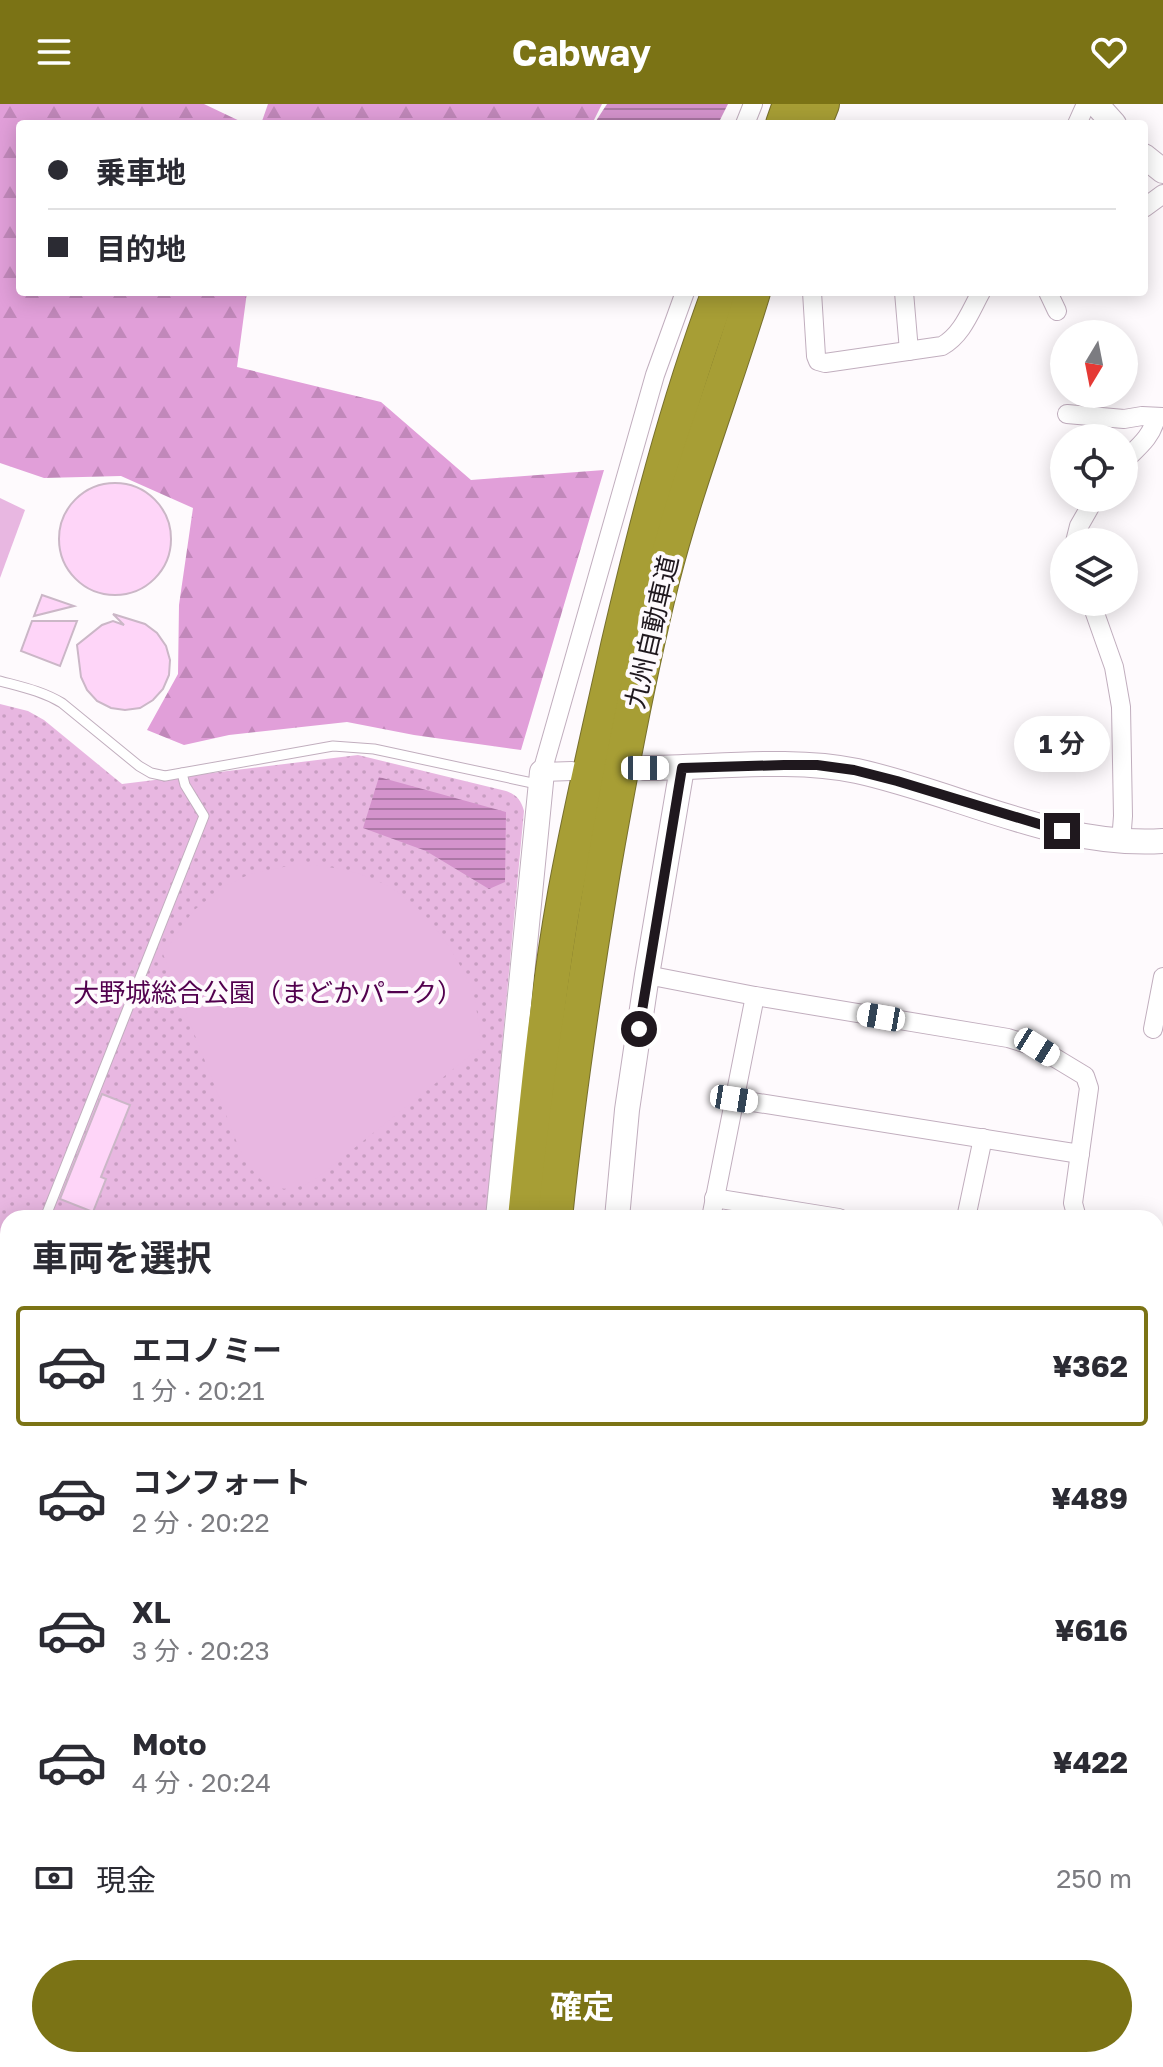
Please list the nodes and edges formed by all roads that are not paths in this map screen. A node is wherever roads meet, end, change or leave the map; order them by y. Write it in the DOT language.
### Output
graph roads {
  1 [pos="1096,104"];
  2 [pos="1110,120"];
  3 [pos="684,296"];
  4 [pos="718,296"];
  5 [pos="752,296"];
  6 [pos="812,296"];
  7 [pos="904,296"];
  8 [pos="979,296"];
  9 [pos="1050,296"];
  10 [pos="1057,311"];
  11 [pos="909,351"];
  12 [pos="1067,414"];
  13 [pos="1160,417"];
  14 [pos="1138,448"];
  15 [pos="1096,616"];
  16 [pos="0,681"];
  17 [pos="645,768"];
  18 [pos="682,768"];
  19 [pos="572,771"];
  20 [pos="182,773"];
  21 [pos="541,778"];
  22 [pos="1163,841"];
  23 [pos="1121,842"];
  24 [pos="647,975"];
  25 [pos="1163,977"];
  26 [pos="755,996"];
  27 [pos="1153,1029"];
  28 [pos="734,1099"];
  29 [pos="983,1138"];
  30 [pos="1080,1154"];
  31 [pos="714,1198"];
  32 [pos="48,1210"];
  33 [pos="499,1210"];
  34 [pos="526,1210"];
  35 [pos="556,1210"];
  36 [pos="618,1210"];
  37 [pos="712,1210"];
  38 [pos="771,1210"];
  39 [pos="968,1210"];
  40 [pos="1075,1210"];
  1 -- 2 [label="street"];
  3 -- 21 [label="street"];
  4 -- 34 [label="highway, 九州自動車道"];
  5 -- 35 [label="highway, 九州自動車道"];
  6 -- 11 [label="street"];
  7 -- 11 [label="street"];
  8 -- 11 [label="street"];
  9 -- 10 [label="street"];
  12 -- 13 [label="street"];
  13 -- 14 [label="street"];
  15 -- 23 [label="street"];
  16 -- 20 [label="lane"];
  17 -- 18 [label="street"];
  18 -- 23 [label="street"];
  18 -- 24 [label="street"];
  19 -- 21 [label="street"];
  20 -- 21 [label="lane"];
  20 -- 32 [label="lane"];
  21 -- 33 [label="street"];
  22 -- 23 [label="street"];
  24 -- 26 [label="street"];
  24 -- 36 [label="street"];
  25 -- 27 [label="street"];
  26 -- 28 [label="street"];
  26 -- 30 [label="street"];
  28 -- 29 [label="street"];
  28 -- 31 [label="street"];
  29 -- 30 [label="street"];
  29 -- 39 [label="street"];
  30 -- 40 [label="street"];
  31 -- 37 [label="street"];
  31 -- 38 [label="street"];
}
